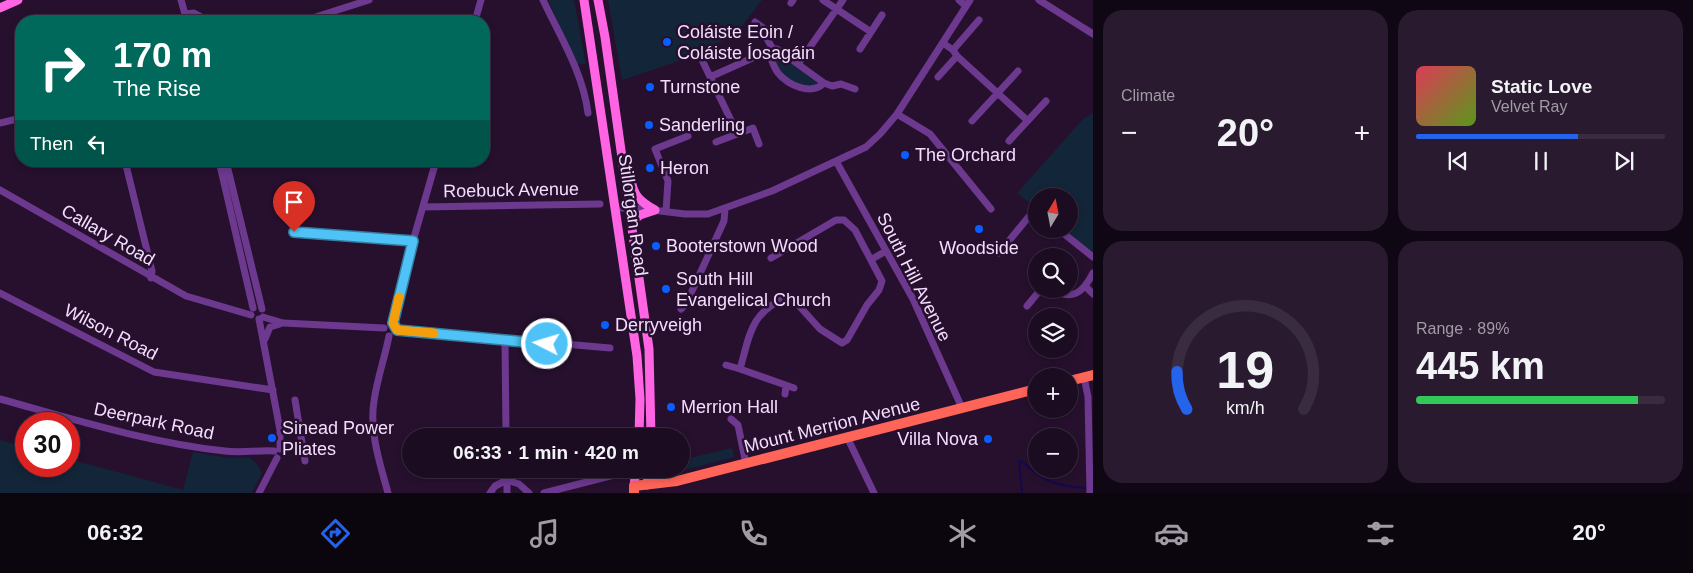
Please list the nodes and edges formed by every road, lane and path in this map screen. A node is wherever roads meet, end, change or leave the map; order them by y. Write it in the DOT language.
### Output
graph roads {
  1 [pos="18,0"];
  2 [pos="181,0"];
  3 [pos="369,0"];
  4 [pos="480,0"];
  5 [pos="543,0"];
  6 [pos="584,0"];
  7 [pos="598,0"];
  8 [pos="823,0"];
  9 [pos="843,0"];
  10 [pos="958,0"];
  11 [pos="1039,0"];
  12 [pos="968,3"];
  13 [pos="0,8"];
  14 [pos="837,9"];
  15 [pos="185,15"];
  16 [pos="323,15"];
  17 [pos="476,15"];
  18 [pos="882,15"];
  19 [pos="978,20"];
  20 [pos="755,22"];
  21 [pos="871,32"];
  22 [pos="1093,34"];
  23 [pos="942,43"];
  24 [pos="860,49"];
  25 [pos="770,50"];
  26 [pos="955,53"];
  27 [pos="703,62"];
  28 [pos="798,64"];
  29 [pos="1018,71"];
  30 [pos="710,77"];
  31 [pos="938,77"];
  32 [pos="824,83"];
  33 [pos="854,89"];
  34 [pos="997,92"];
  35 [pos="1046,101"];
  36 [pos="588,113"];
  37 [pos="897,114"];
  38 [pos="15,120"];
  39 [pos="1027,120"];
  40 [pos="972,121"];
  41 [pos="0,124"];
  42 [pos="737,133"];
  43 [pos="688,136"];
  44 [pos="1008,141"];
  45 [pos="716,142"];
  46 [pos="759,144"];
  47 [pos="622,154"];
  48 [pos="836,161"];
  49 [pos="126,167"];
  50 [pos="219,167"];
  51 [pos="227,167"];
  52 [pos="434,167"];
  53 [pos="625,177"];
  54 [pos="612,178"];
  55 [pos="0,190"];
  56 [pos="600,204"];
  57 [pos="423,207"];
  58 [pos="629,207"];
  59 [pos="616,208"];
  60 [pos="725,209"];
  61 [pos="991,209"];
  62 [pos="655,210"];
  63 [pos="666,211"];
  64 [pos="1028,218"];
  65 [pos="631,223"];
  66 [pos="294,232"];
  67 [pos="1069,238"];
  68 [pos="413,241"];
  69 [pos="886,251"];
  70 [pos="999,253"];
  71 [pos="772,258"];
  72 [pos="1093,258"];
  73 [pos="872,259"];
  74 [pos="1093,273"];
  75 [pos="151,278"];
  76 [pos="1086,287"];
  77 [pos="0,293"];
  78 [pos="1078,293"];
  79 [pos="1093,294"];
  80 [pos="1034,298"];
  81 [pos="1027,306"];
  82 [pos="262,308"];
  83 [pos="681,309"];
  84 [pos="252,311"];
  85 [pos="261,318"];
  86 [pos="283,323"];
  87 [pos="395,326"];
  88 [pos="384,328"];
  89 [pos="389,336"];
  90 [pos="264,340"];
  91 [pos="505,340"];
  92 [pos="610,348"];
  93 [pos="726,365"];
  94 [pos="740,369"];
  95 [pos="1088,376"];
  96 [pos="273,390"];
  97 [pos="1028,391"];
  98 [pos="785,394"];
  99 [pos="0,399"];
  100 [pos="295,400"];
  101 [pos="962,408"];
  102 [pos="731,419"];
  103 [pos="300,427"];
  104 [pos="506,428"];
  105 [pos="639,428"];
  106 [pos="652,428"];
  107 [pos="280,430"];
  108 [pos="847,437"];
  109 [pos="277,453"];
  110 [pos="305,461"];
  111 [pos="746,464"];
  112 [pos="602,478"];
  113 [pos="671,478"];
  114 [pos="507,480"];
  115 [pos="677,481"];
  116 [pos="634,489"];
  117 [pos="647,489"];
  118 [pos="259,493"];
  119 [pos="388,493"];
  120 [pos="490,493"];
  121 [pos="507,493"];
  122 [pos="529,493"];
  123 [pos="544,493"];
  124 [pos="874,493"];
  125 [pos="1090,493"];
  1 -- 13 [label="main road"];
  2 -- 15 [label="street"];
  3 -- 16 [label="street"];
  4 -- 17 [label="street"];
  5 -- 36 [label="street"];
  6 -- 54 [label="main road, Stillorgan Road"];
  7 -- 47 [label="main road, Stillorgan Road"];
  8 -- 14 [label="street"];
  9 -- 14 [label="street"];
  10 -- 12 [label="street"];
  11 -- 22 [label="street"];
  12 -- 23 [label="street"];
  14 -- 21 [label="street"];
  14 -- 28 [label="street"];
  18 -- 21 [label="street"];
  19 -- 26 [label="street"];
  20 -- 25 [label="street"];
  21 -- 24 [label="street"];
  23 -- 26 [label="street"];
  23 -- 37 [label="street"];
  25 -- 28 [label="street"];
  25 -- 30 [label="street"];
  25 -- 32 [label="street"];
  26 -- 31 [label="street"];
  26 -- 34 [label="street"];
  27 -- 30 [label="street"];
  28 -- 32 [label="street"];
  29 -- 34 [label="street"];
  30 -- 42 [label="street"];
  32 -- 33 [label="street"];
  34 -- 39 [label="street"];
  34 -- 40 [label="street"];
  35 -- 39 [label="street"];
  37 -- 48 [label="street"];
  37 -- 61 [label="street"];
  38 -- 41 [label="street"];
  39 -- 44 [label="street"];
  42 -- 45 [label="street"];
  42 -- 46 [label="street"];
  43 -- 63 [label="street"];
  47 -- 53 [label="main road, Stillorgan Road"];
  47 -- 62 [label="main road"];
  48 -- 60 [label="street"];
  48 -- 69 [label="street, South Hill Avenue"];
  49 -- 75 [label="street"];
  50 -- 84 [label="street"];
  51 -- 82 [label="street"];
  52 -- 57 [label="street"];
  53 -- 54 [label="main road"];
  53 -- 58 [label="main road, Stillorgan Road"];
  54 -- 59 [label="main road, Stillorgan Road"];
  55 -- 75 [label="street, Callary Road"];
  56 -- 57 [label="street, Roebuck Avenue"];
  57 -- 68 [label="street"];
  58 -- 59 [label="street"];
  58 -- 62 [label="street"];
  58 -- 65 [label="main road, Stillorgan Road"];
  59 -- 105 [label="main road, Stillorgan Road"];
  60 -- 63 [label="street"];
  60 -- 83 [label="street"];
  62 -- 63 [label="street"];
  62 -- 65 [label="main road"];
  64 -- 70 [label="street"];
  65 -- 106 [label="main road, Stillorgan Road"];
  66 -- 68 [label="street"];
  67 -- 72 [label="street"];
  68 -- 87 [label="street"];
  69 -- 73 [label="street"];
  69 -- 101 [label="street, South Hill Avenue"];
  71 -- 73 [label="street"];
  73 -- 94 [label="street"];
  74 -- 76 [label="street"];
  75 -- 84 [label="street, Callary Road"];
  76 -- 78 [label="street"];
  76 -- 79 [label="street"];
  77 -- 96 [label="street, Wilson Road"];
  80 -- 81 [label="street"];
  82 -- 84 [label="street"];
  82 -- 85 [label="street"];
  84 -- 85 [label="street"];
  85 -- 86 [label="street"];
  85 -- 90 [label="street"];
  86 -- 88 [label="street"];
  86 -- 90 [label="street"];
  87 -- 88 [label="street"];
  87 -- 89 [label="street"];
  87 -- 91 [label="street"];
  88 -- 89 [label="street"];
  89 -- 119 [label="street"];
  90 -- 96 [label="street"];
  91 -- 92 [label="street"];
  91 -- 104 [label="street"];
  93 -- 94 [label="street"];
  94 -- 98 [label="street"];
  95 -- 125 [label="street"];
  96 -- 107 [label="street"];
  97 -- 101 [label="highway, Mount Merrion Avenue"];
  99 -- 109 [label="street, Deerpark Road"];
  100 -- 103 [label="street"];
  101 -- 108 [label="highway, Mount Merrion Avenue"];
  102 -- 111 [label="street"];
  103 -- 107 [label="street"];
  103 -- 110 [label="street"];
  107 -- 109 [label="street"];
  108 -- 111 [label="highway, Mount Merrion Avenue"];
  108 -- 124 [label="street"];
  109 -- 118 [label="street"];
  111 -- 115 [label="highway, Mount Merrion Avenue"];
  112 -- 123 [label="street"];
  113 -- 115 [label="highway"];
  114 -- 120 [label="street"];
  114 -- 121 [label="street"];
  114 -- 122 [label="street"];
  115 -- 117 [label="highway, Mount Merrion Avenue"];
  116 -- 117 [label="highway, Mount Merrion Avenue"];
}
